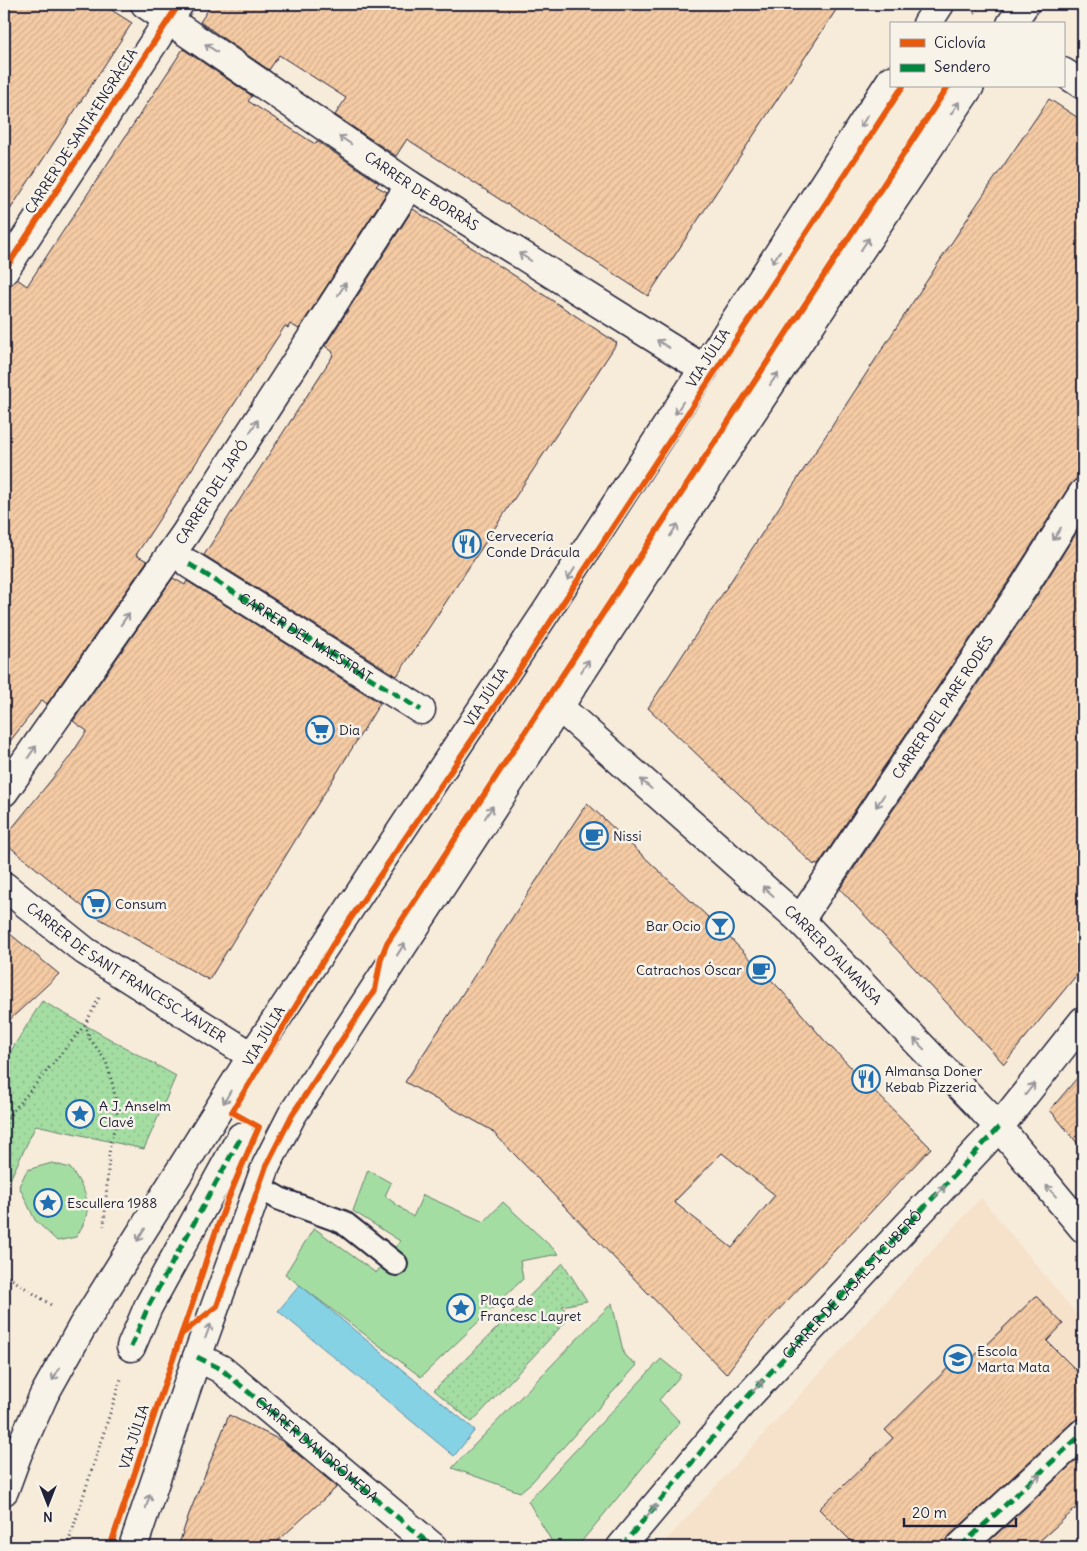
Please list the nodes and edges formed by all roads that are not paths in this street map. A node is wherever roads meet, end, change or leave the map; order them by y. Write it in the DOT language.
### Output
graph roads {
  1 [pos="145,4"];
  2 [pos="940,4"];
  3 [pos="1025,4"];
  4 [pos="174,12"];
  5 [pos="928,22"];
  6 [pos="1012,22"];
  7 [pos="1064,73"];
  8 [pos="890,82"];
  9 [pos="1083,85"];
  10 [pos="969,88"];
  11 [pos="410,185"];
  12 [pos="4,271"];
  13 [pos="704,369"];
  14 [pos="1083,493"];
  15 [pos="189,564"];
  16 [pos="558,706"];
  17 [pos="421,710"];
  18 [pos="4,792"];
  19 [pos="4,886"];
  20 [pos="800,920"];
  21 [pos="1083,1021"];
  22 [pos="252,1056"];
  23 [pos="999,1127"];
  24 [pos="241,1137"];
  25 [pos="259,1187"];
  26 [pos="1083,1228"];
  27 [pos="396,1264"];
  28 [pos="131,1347"];
  29 [pos="197,1357"];
  30 [pos="1083,1433"];
  31 [pos="4,1491"];
  32 [pos="133,1547"];
  33 [pos="433,1547"];
  34 [pos="621,1547"];
  35 [pos="960,1547"];
  1 -- 4 [label="street, CARRER DE BORRÀS"];
  2 -- 5 [label="street"];
  3 -- 6 [label="street"];
  11 -- 4 [label="street, CARRER DE BORRÀS, one-way"];
  4 -- 12 [label="street, CARRER DE SANTA ENGRÀCIA"];
  7 -- 9 [label="street"];
  8 -- 13 [label="street, VIA JÚLIA, one-way"];
  16 -- 10 [label="street, one-way"];
  13 -- 11 [label="street, CARRER DE BORRÀS, one-way"];
  18 -- 11 [label="street, CARRER DEL JAPÓ, one-way"];
  13 -- 22 [label="street, VIA JÚLIA, one-way"];
  14 -- 20 [label="street, CARRER DEL PARE RODÉS, one-way"];
  15 -- 17 [label="street, CARRER DEL MAESTRAT"];
  20 -- 16 [label="street, CARRER D'ALMANSA, one-way"];
  25 -- 16 [label="street, one-way"];
  19 -- 22 [label="street, CARRER DE SANT FRANCESC XAVIER"];
  23 -- 20 [label="street, CARRER D'ALMANSA, one-way"];
  23 -- 21 [label="street, CARRER DE CASALS I CUBERÓ, one-way"];
  22 -- 31 [label="street, VIA JÚLIA, one-way"];
  26 -- 23 [label="street, CARRER D'ALMANSA, one-way"];
  34 -- 23 [label="street, CARRER DE CASALS I CUBERÓ, one-way"];
  24 -- 28 [label="street"];
  25 -- 27 [label="lane"];
  29 -- 25 [label="street, one-way"];
  32 -- 29 [label="street, one-way"];
  29 -- 33 [label="street, CARRER D'ANDRÒMEDA"];
  35 -- 30 [label="street, one-way"];
}
